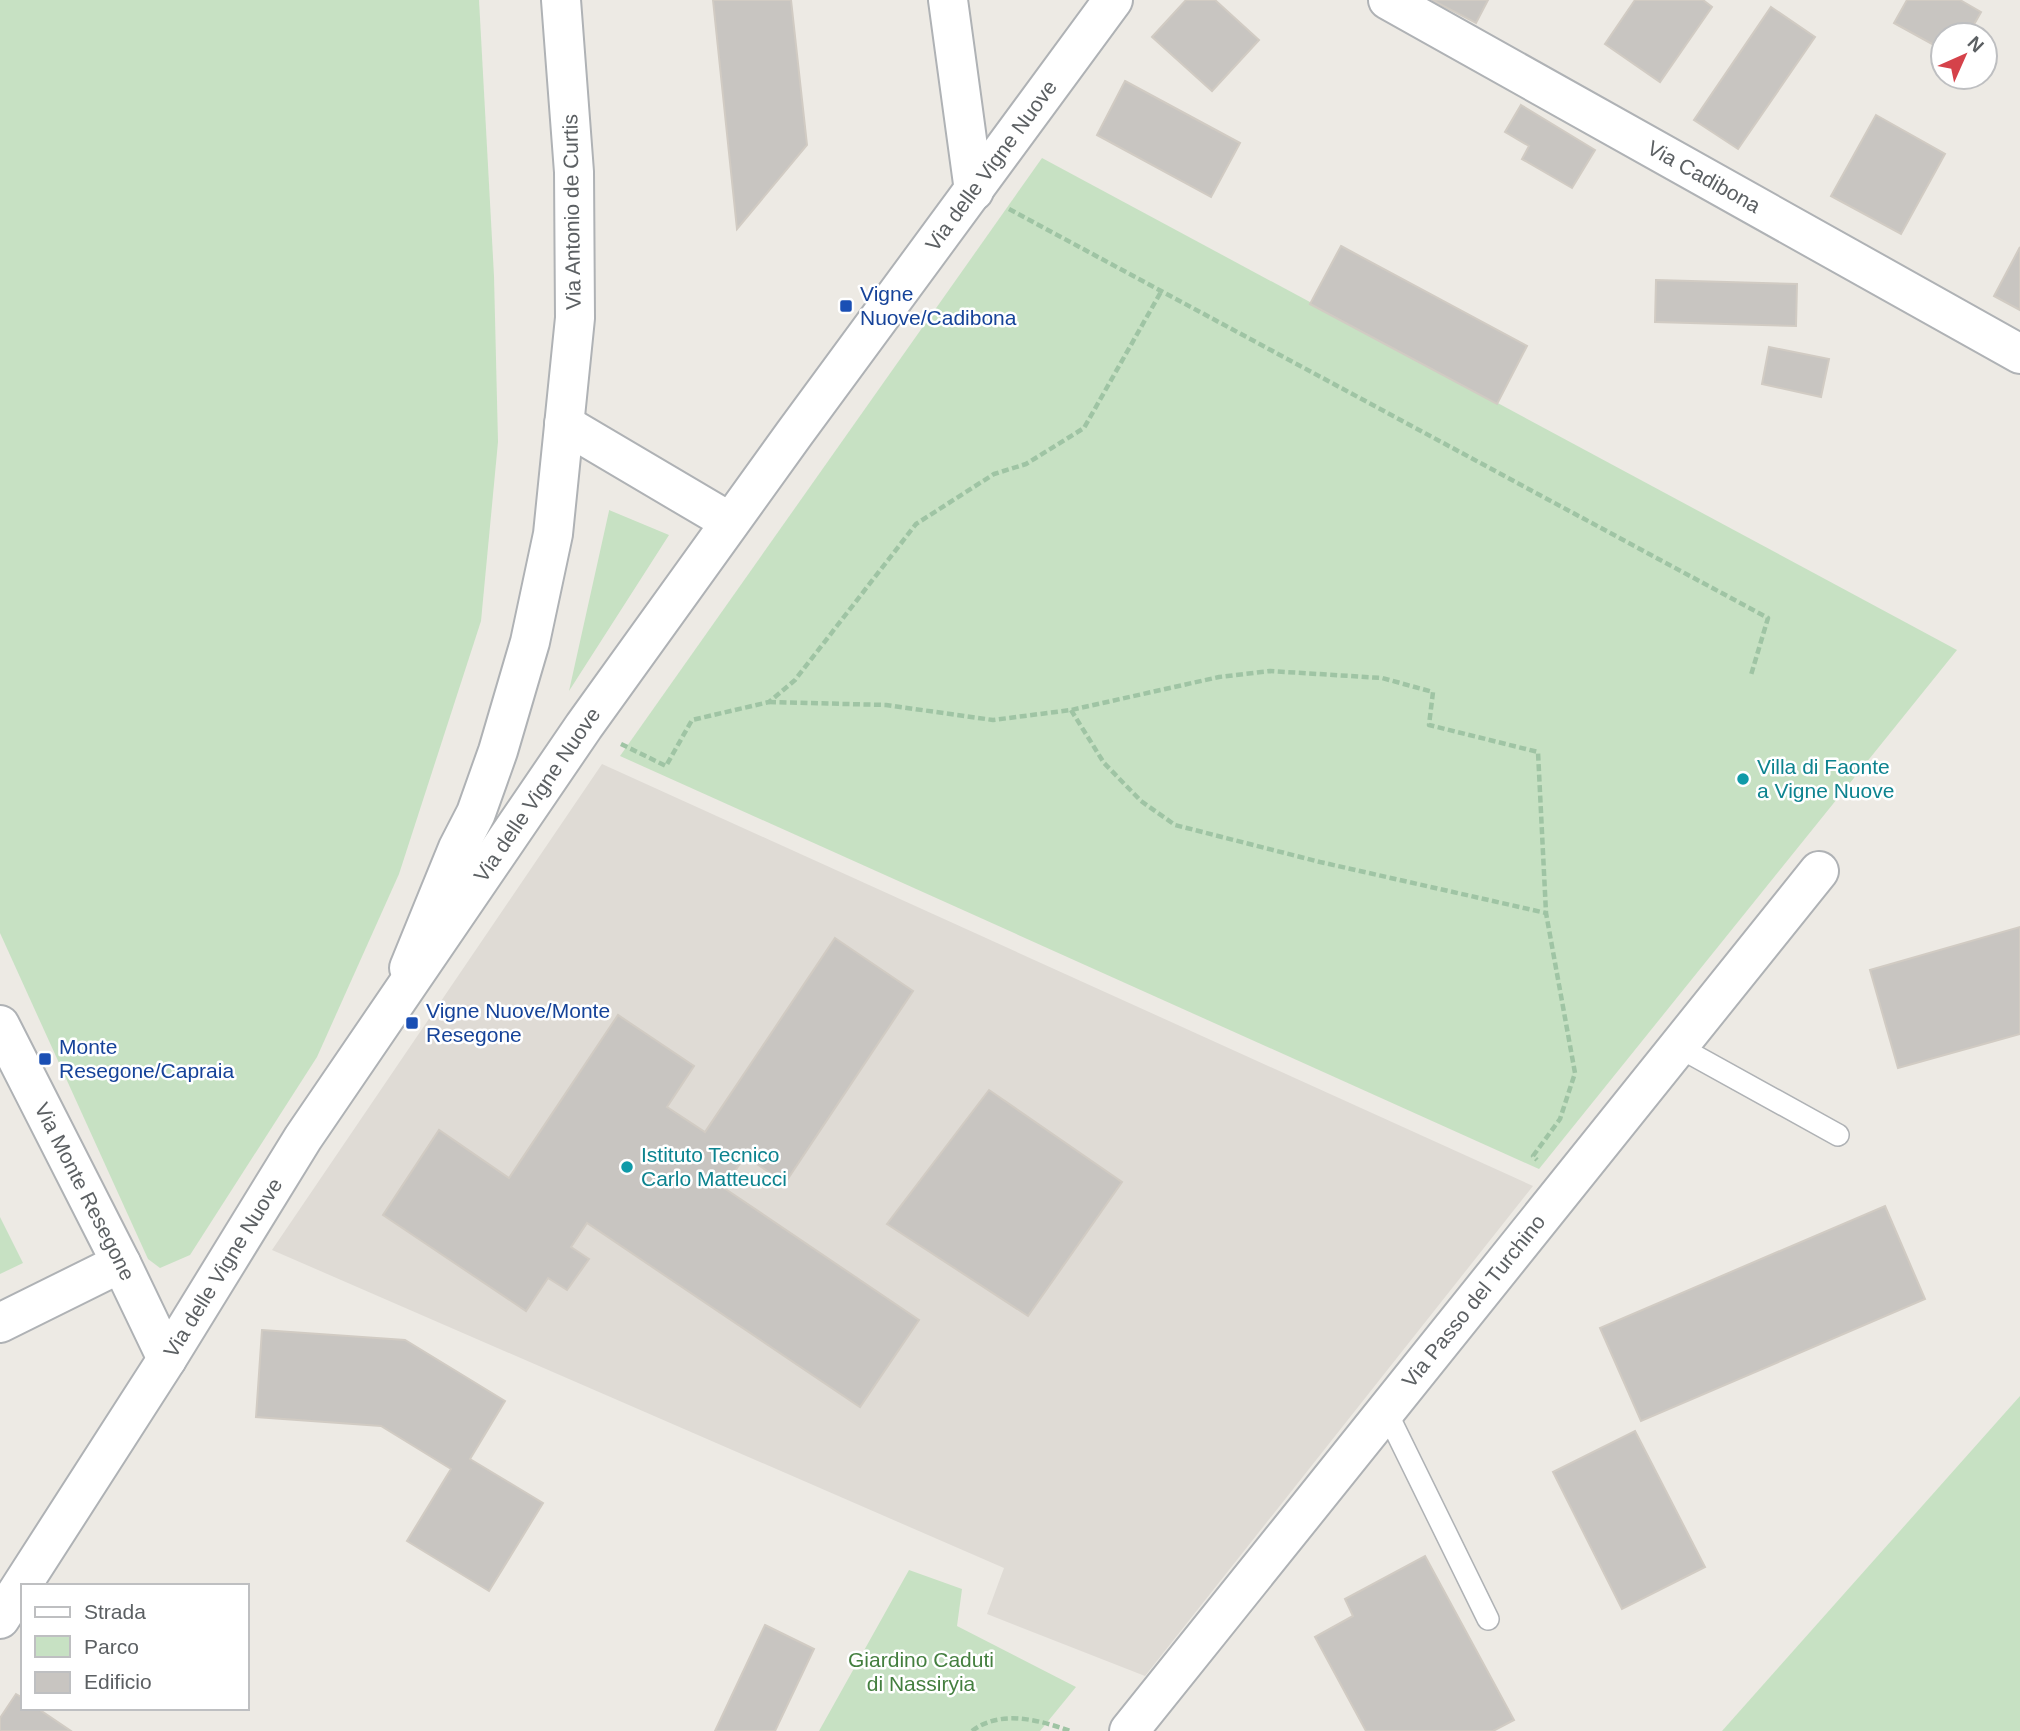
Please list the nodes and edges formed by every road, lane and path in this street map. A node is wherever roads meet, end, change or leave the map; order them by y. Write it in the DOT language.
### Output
graph roads {
  1 [pos="561,0"];
  2 [pos="948,0"];
  3 [pos="1113,0"];
  4 [pos="1388,0"];
  5 [pos="974,191"];
  6 [pos="1162,290"];
  7 [pos="2020,354"];
  8 [pos="565,424"];
  9 [pos="730,522"];
  10 [pos="1751,675"];
  11 [pos="769,702"];
  12 [pos="1071,710"];
  13 [pos="584,726"];
  14 [pos="1819,871"];
  15 [pos="1546,913"];
  16 [pos="390,1012"];
  17 [pos="0,1025"];
  18 [pos="1677,1046"];
  19 [pos="1838,1135"];
  20 [pos="1564,1186"];
  21 [pos="121,1263"];
  22 [pos="0,1323"];
  23 [pos="167,1359"];
  24 [pos="1385,1409"];
  25 [pos="22,1584"];
  26 [pos="21,1586"];
  27 [pos="0,1619"];
  28 [pos="1488,1619"];
  29 [pos="972,1731"];
  30 [pos="1070,1731"];
  31 [pos="1129,1731"];
  1 -- 8 [label="street, Via Antonio de Curtis"];
  2 -- 5 [label="street"];
  3 -- 5 [label="street, Via delle Vigne Nuove"];
  4 -- 7 [label="street, Via Cadibona"];
  5 -- 6 [label="path"];
  5 -- 9 [label="street, Via delle Vigne Nuove"];
  6 -- 10 [label="path"];
  6 -- 11 [label="path"];
  8 -- 9 [label="street"];
  8 -- 16 [label="street, Via Antonio de Curtis"];
  9 -- 13 [label="street, Via delle Vigne Nuove"];
  11 -- 12 [label="path"];
  11 -- 13 [label="path"];
  12 -- 15 [label="path"];
  12 -- 15 [label="path"];
  13 -- 16 [label="street, Via delle Vigne Nuove"];
  14 -- 18 [label="street, Via Passo del Turchino"];
  15 -- 20 [label="path"];
  16 -- 23 [label="street, Via delle Vigne Nuove"];
  17 -- 21 [label="street, Via Monte Resegone"];
  18 -- 19 [label="lane"];
  18 -- 20 [label="street, Via Passo del Turchino"];
  20 -- 24 [label="street, Via Passo del Turchino"];
  21 -- 22 [label="street"];
  21 -- 23 [label="street, Via Monte Resegone"];
  23 -- 25 [label="street, Via delle Vigne Nuove"];
  24 -- 28 [label="lane"];
  24 -- 31 [label="street, Via Passo del Turchino"];
  26 -- 27 [label="street, Via delle Vigne Nuove"];
  29 -- 30 [label="path"];
}
